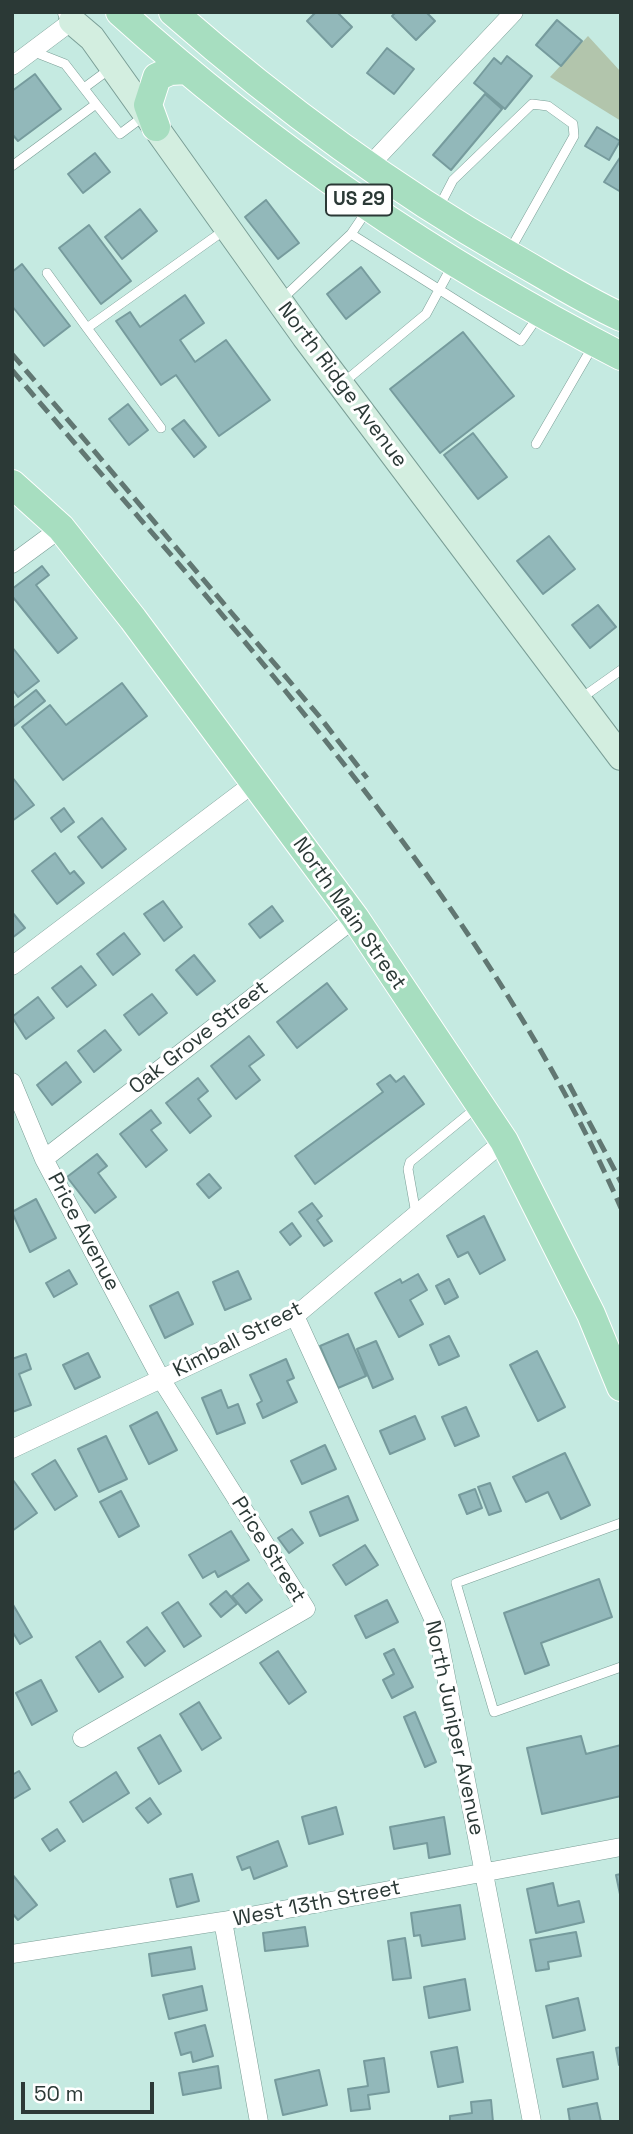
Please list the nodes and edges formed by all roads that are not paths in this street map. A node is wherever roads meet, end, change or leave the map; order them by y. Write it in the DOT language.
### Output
graph roads {
  1 [pos="120,12"];
  2 [pos="173,12"];
  3 [pos="514,12"];
  4 [pos="69,17"];
  5 [pos="32,51"];
  6 [pos="12,66"];
  7 [pos="113,66"];
  8 [pos="187,70"];
  9 [pos="84,88"];
  10 [pos="96,104"];
  11 [pos="151,120"];
  12 [pos="12,166"];
  13 [pos="369,166"];
  14 [pos="369,208"];
  15 [pos="437,211"];
  16 [pos="227,228"];
  17 [pos="351,234"];
  18 [pos="508,254"];
  19 [pos="455,262"];
  20 [pos="47,272"];
  21 [pos="439,289"];
  22 [pos="279,301"];
  23 [pos="540,313"];
  24 [pos="621,317"];
  25 [pos="88,328"];
  26 [pos="594,342"];
  27 [pos="621,356"];
  28 [pos="341,385"];
  29 [pos="161,428"];
  30 [pos="536,444"];
  31 [pos="12,484"];
  32 [pos="61,528"];
  33 [pos="12,564"];
  34 [pos="621,670"];
  35 [pos="578,701"];
  36 [pos="621,757"];
  37 [pos="254,783"];
  38 [pos="355,918"];
  39 [pos="12,966"];
  40 [pos="12,1082"];
  41 [pos="480,1105"];
  42 [pos="504,1141"];
  43 [pos="44,1159"];
  44 [pos="416,1214"];
  45 [pos="295,1316"];
  46 [pos="161,1379"];
  47 [pos="621,1387"];
  48 [pos="12,1449"];
  49 [pos="621,1523"];
  50 [pos="621,1668"];
  51 [pos="82,1738"];
  52 [pos="621,1847"];
  53 [pos="484,1873"];
  54 [pos="223,1922"];
  55 [pos="12,1954"];
  56 [pos="260,2122"];
  57 [pos="532,2122"];
  1 -- 8 [label="main road, US 29"];
  2 -- 13 [label="main road, US 29"];
  3 -- 13 [label="street"];
  4 -- 5 [label="street"];
  4 -- 7 [label="street, North Ridge Avenue"];
  5 -- 6 [label="street"];
  5 -- 9 [label="lane"];
  7 -- 9 [label="lane"];
  7 -- 11 [label="street, North Ridge Avenue"];
  8 -- 11 [label="main road"];
  8 -- 14 [label="main road, US 29"];
  9 -- 10 [label="lane"];
  10 -- 11 [label="lane"];
  10 -- 12 [label="lane"];
  11 -- 16 [label="street, North Ridge Avenue"];
  13 -- 15 [label="main road, US 29"];
  14 -- 17 [label="lane"];
  14 -- 19 [label="main road, US 29"];
  15 -- 18 [label="main road, US 29"];
  15 -- 18 [label="lane"];
  16 -- 22 [label="street, North Ridge Avenue"];
  16 -- 25 [label="lane"];
  17 -- 21 [label="lane"];
  17 -- 22 [label="lane"];
  18 -- 24 [label="main road, US 29"];
  19 -- 21 [label="lane"];
  19 -- 23 [label="main road, US 29"];
  20 -- 25 [label="lane"];
  21 -- 23 [label="lane"];
  21 -- 28 [label="lane"];
  22 -- 28 [label="street, North Ridge Avenue"];
  23 -- 26 [label="main road, US 29"];
  25 -- 29 [label="lane"];
  26 -- 27 [label="main road, US 29"];
  26 -- 30 [label="lane"];
  28 -- 35 [label="street, North Ridge Avenue"];
  31 -- 32 [label="main road, North Main Street"];
  32 -- 33 [label="street"];
  32 -- 37 [label="main road, North Main Street"];
  34 -- 35 [label="lane"];
  35 -- 36 [label="street, North Ridge Avenue"];
  37 -- 38 [label="main road, North Main Street"];
  37 -- 39 [label="street"];
  38 -- 41 [label="main road, North Main Street"];
  38 -- 43 [label="street, Oak Grove Street"];
  40 -- 43 [label="street, Price Avenue"];
  41 -- 42 [label="main road, North Main Street"];
  41 -- 44 [label="lane"];
  42 -- 44 [label="street, Kimball Street"];
  42 -- 47 [label="main road, North Main Street"];
  43 -- 46 [label="street, Price Avenue"];
  44 -- 45 [label="street, Kimball Street"];
  45 -- 46 [label="street, Kimball Street"];
  45 -- 53 [label="street, North Juniper Avenue"];
  46 -- 48 [label="street, Kimball Street"];
  46 -- 51 [label="street, Price Street"];
  49 -- 50 [label="lane"];
  52 -- 53 [label="street, West 13th Street"];
  53 -- 54 [label="street, West 13th Street"];
  53 -- 57 [label="street, North Juniper Avenue"];
  54 -- 55 [label="street, West 13th Street"];
  54 -- 56 [label="street"];
}
